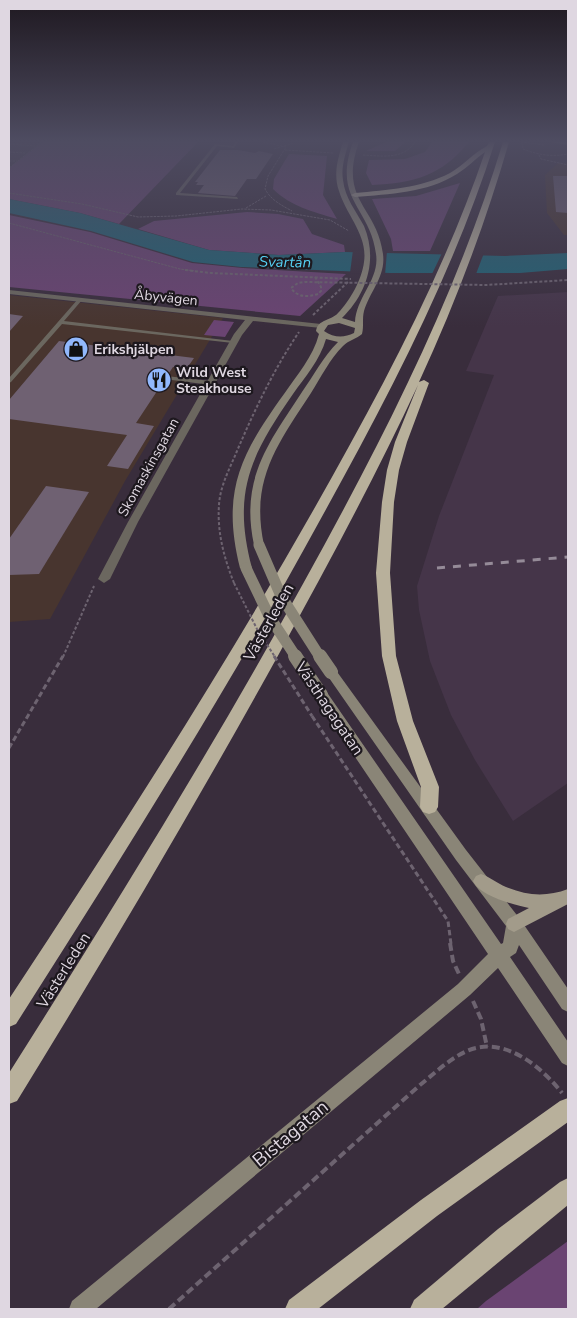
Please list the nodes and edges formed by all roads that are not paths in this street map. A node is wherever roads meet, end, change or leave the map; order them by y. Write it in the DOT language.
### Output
graph roads {
  1 [pos="346,204"];
  2 [pos="359,204"];
  3 [pos="471,204"];
  4 [pos="488,204"];
  5 [pos="9,292"];
  6 [pos="80,300"];
  7 [pos="338,318"];
  8 [pos="250,319"];
  9 [pos="60,322"];
  10 [pos="357,326"];
  11 [pos="322,330"];
  12 [pos="345,339"];
  13 [pos="233,342"];
  14 [pos="421,370"];
  15 [pos="166,378"];
  16 [pos="9,381"];
  17 [pos="211,383"];
  18 [pos="104,579"];
  19 [pos="429,807"];
  20 [pos="564,899"];
  21 [pos="505,901"];
  22 [pos="514,924"];
  23 [pos="499,954"];
  24 [pos="568,1003"];
  25 [pos="9,1017"];
  26 [pos="568,1057"];
  27 [pos="9,1093"];
  28 [pos="566,1102"];
  29 [pos="568,1190"];
  30 [pos="80,1309"];
  31 [pos="298,1309"];
  32 [pos="423,1309"];
  1 -- 7 [label="main road"];
  2 -- 10 [label="main road"];
  3 -- 25 [label="highway, Västerleden"];
  4 -- 14 [label="highway, Västerleden"];
  5 -- 6 [label="street, Åbyvägen"];
  6 -- 8 [label="street, Åbyvägen"];
  6 -- 9 [label="lane"];
  7 -- 10 [label="main road"];
  7 -- 11 [label="main road"];
  8 -- 11 [label="street, Åbyvägen"];
  8 -- 13 [label="street, Skomaskinsgatan"];
  9 -- 13 [label="lane"];
  9 -- 16 [label="lane"];
  10 -- 12 [label="main road, Västhagagatan"];
  11 -- 12 [label="main road"];
  11 -- 23 [label="main road, Västhagagatan, bridge"];
  12 -- 19 [label="main road, Västhagagatan, bridge"];
  13 -- 17 [label="street, Skomaskinsgatan"];
  14 -- 19 [label="highway"];
  14 -- 27 [label="highway, Västerleden"];
  15 -- 17 [label="lane"];
  17 -- 18 [label="street, Skomaskinsgatan"];
  19 -- 21 [label="main road, Västhagagatan"];
  20 -- 21 [label="main road"];
  20 -- 22 [label="main road"];
  21 -- 22 [label="main road"];
  22 -- 23 [label="main road, Bistagatan"];
  22 -- 24 [label="main road"];
  23 -- 26 [label="main road, Västhagagatan"];
  23 -- 30 [label="main road, Bistagatan"];
  28 -- 31 [label="highway"];
  29 -- 32 [label="highway"];
}
